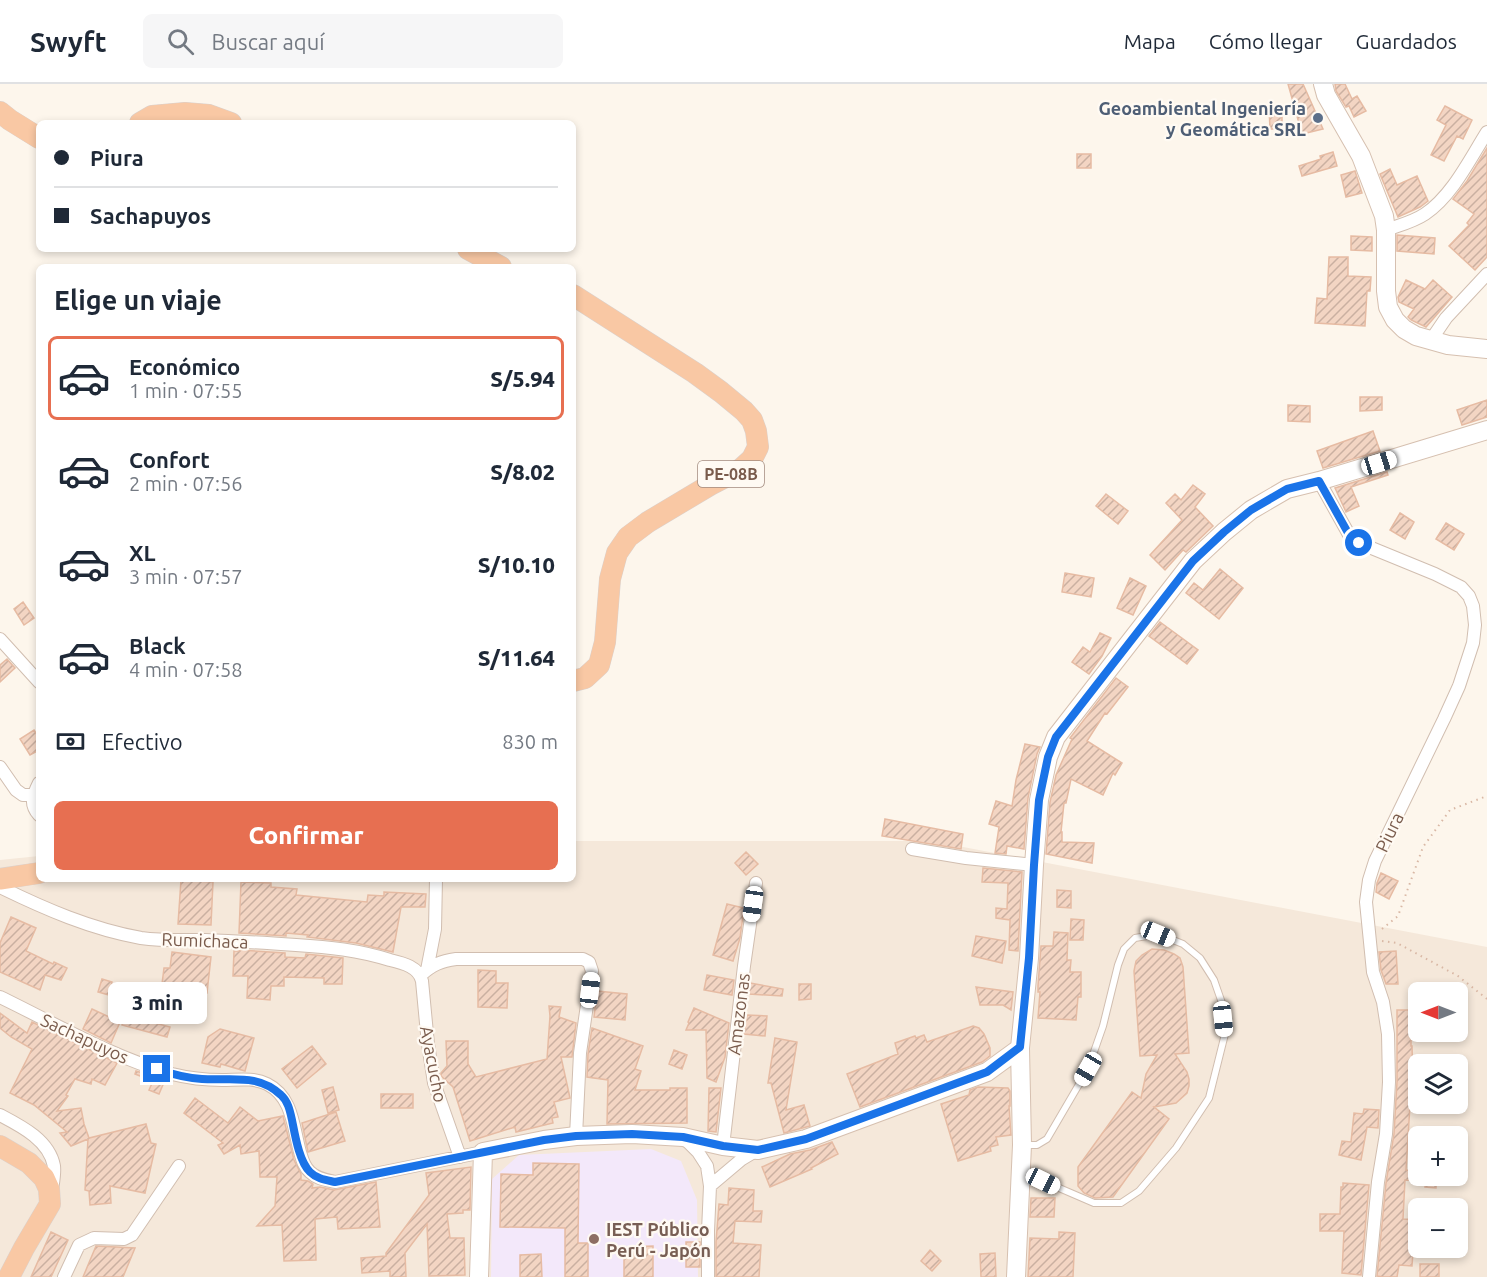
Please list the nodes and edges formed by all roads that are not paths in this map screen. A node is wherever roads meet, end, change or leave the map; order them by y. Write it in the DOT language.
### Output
graph roads {
  1 [pos="1323,84"];
  2 [pos="0,112"];
  3 [pos="145,120"];
  4 [pos="222,120"];
  5 [pos="1487,132"];
  6 [pos="36,136"];
  7 [pos="1386,231"];
  8 [pos="474,252"];
  9 [pos="496,264"];
  10 [pos="1487,274"];
  11 [pos="576,297"];
  12 [pos="1431,340"];
  13 [pos="1487,349"];
  14 [pos="1487,430"];
  15 [pos="1319,481"];
  16 [pos="1481,624"];
  17 [pos="0,639"];
  18 [pos="36,679"];
  19 [pos="576,680"];
  20 [pos="0,767"];
  21 [pos="36,789"];
  22 [pos="33,795"];
  23 [pos="36,812"];
  24 [pos="912,849"];
  25 [pos="1034,865"];
  26 [pos="36,873"];
  27 [pos="0,879"];
  28 [pos="436,882"];
  29 [pos="756,883"];
  30 [pos="0,887"];
  31 [pos="421,972"];
  32 [pos="0,997"];
  33 [pos="1020,1047"];
  34 [pos="0,1115"];
  35 [pos="576,1136"];
  36 [pos="683,1137"];
  37 [pos="1022,1145"];
  38 [pos="0,1146"];
  39 [pos="723,1146"];
  40 [pos="758,1150"];
  41 [pos="483,1152"];
  42 [pos="460,1157"];
  43 [pos="179,1166"];
  44 [pos="1020,1183"];
  45 [pos="711,1186"];
  46 [pos="50,1204"];
  47 [pos="9,1277"];
  48 [pos="64,1277"];
  49 [pos="479,1277"];
  50 [pos="708,1277"];
  51 [pos="1017,1277"];
  52 [pos="1369,1277"];
  1 -- 7 [label="main road"];
  2 -- 6 [label="highway"];
  3 -- 4 [label="highway"];
  5 -- 7 [label="street"];
  7 -- 12 [label="main road"];
  8 -- 9 [label="highway"];
  10 -- 12 [label="street"];
  11 -- 19 [label="highway, PE-08B"];
  12 -- 13 [label="main road"];
  14 -- 15 [label="main road"];
  15 -- 16 [label="street, Piura"];
  15 -- 25 [label="main road"];
  16 -- 52 [label="street, Piura"];
  17 -- 18 [label="street"];
  20 -- 22 [label="street"];
  21 -- 22 [label="street"];
  22 -- 23 [label="street"];
  24 -- 25 [label="street"];
  25 -- 33 [label="main road"];
  26 -- 27 [label="highway"];
  28 -- 31 [label="street, Ayacucho"];
  29 -- 39 [label="street, Amazonas"];
  30 -- 31 [label="street, Rumichaca"];
  31 -- 35 [label="street"];
  31 -- 42 [label="street, Ayacucho"];
  32 -- 42 [label="street, Sachapuyos"];
  33 -- 37 [label="main road"];
  33 -- 40 [label="main road, Sachapuyos"];
  34 -- 46 [label="street"];
  35 -- 36 [label="main road, Sachapuyos"];
  35 -- 41 [label="main road, Sachapuyos"];
  36 -- 39 [label="main road, Sachapuyos"];
  36 -- 45 [label="street"];
  37 -- 44 [label="main road"];
  37 -- 44 [label="lane"];
  38 -- 46 [label="highway"];
  39 -- 40 [label="main road, Sachapuyos"];
  40 -- 45 [label="street"];
  41 -- 42 [label="street, Sachapuyos"];
  41 -- 49 [label="main road"];
  43 -- 48 [label="street"];
  44 -- 51 [label="main road"];
  45 -- 50 [label="street"];
  46 -- 47 [label="highway"];
}
